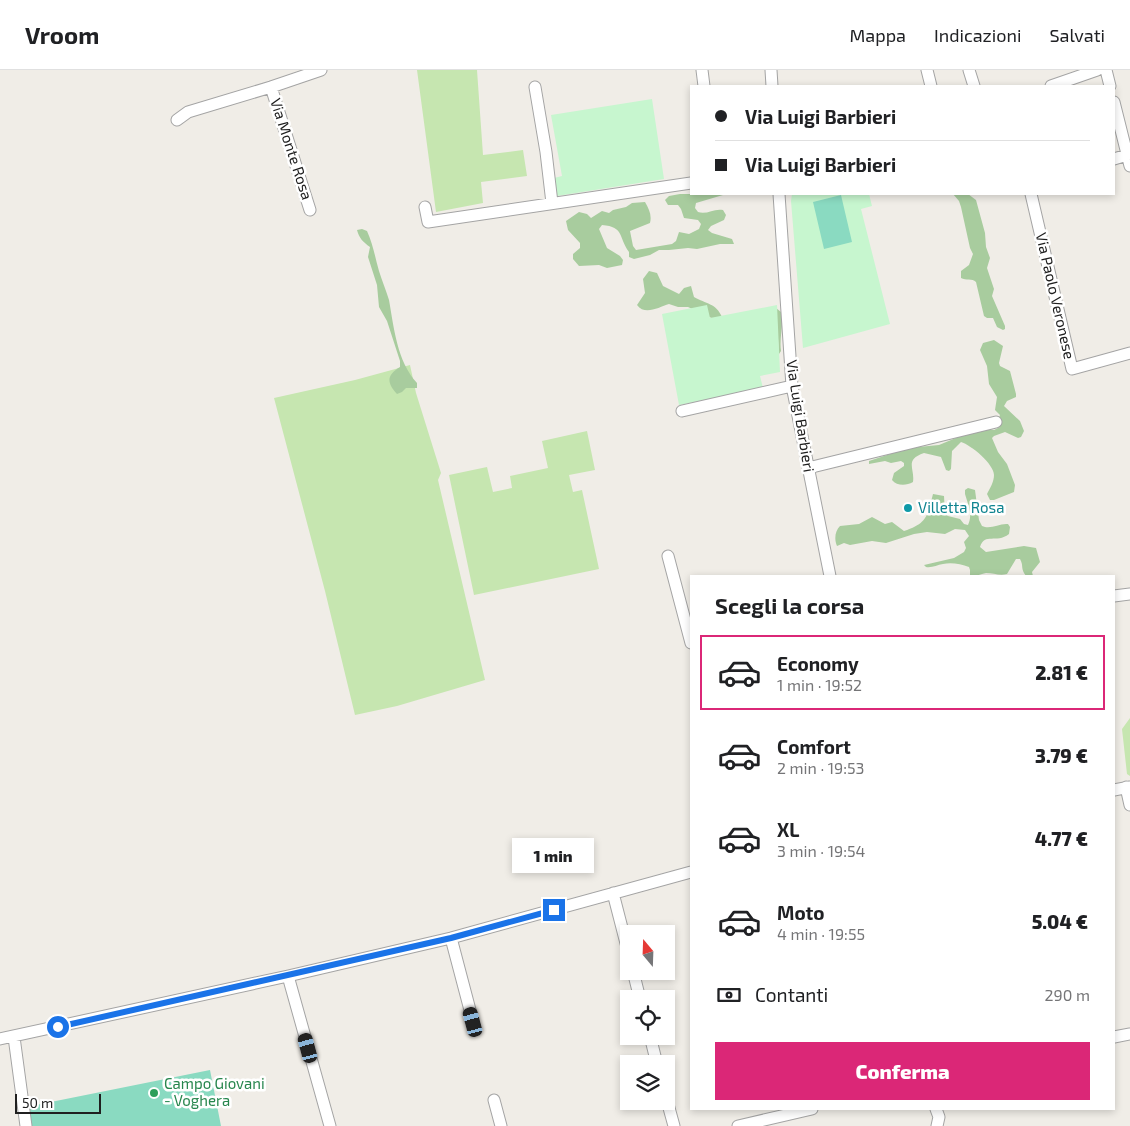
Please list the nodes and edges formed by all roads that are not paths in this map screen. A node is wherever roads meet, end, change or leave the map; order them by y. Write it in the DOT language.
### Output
graph roads {
  1 [pos="321,70"];
  2 [pos="702,70"];
  3 [pos="771,70"];
  4 [pos="927,70"];
  5 [pos="969,70"];
  6 [pos="1097,70"];
  7 [pos="1106,70"];
  8 [pos="704,85"];
  9 [pos="772,85"];
  10 [pos="931,85"];
  11 [pos="974,85"];
  12 [pos="1054,85"];
  13 [pos="1110,85"];
  14 [pos="271,87"];
  15 [pos="535,87"];
  16 [pos="1115,105"];
  17 [pos="177,120"];
  18 [pos="1125,130"];
  19 [pos="1115,159"];
  20 [pos="1129,160"];
  21 [pos="690,183"];
  22 [pos="779,195"];
  23 [pos="1031,195"];
  24 [pos="552,203"];
  25 [pos="425,207"];
  26 [pos="310,210"];
  27 [pos="1130,353"];
  28 [pos="792,386"];
  29 [pos="682,411"];
  30 [pos="996,422"];
  31 [pos="808,468"];
  32 [pos="668,556"];
  33 [pos="830,575"];
  34 [pos="1130,594"];
  35 [pos="1115,596"];
  36 [pos="689,627"];
  37 [pos="1128,787"];
  38 [pos="1115,790"];
  39 [pos="1130,805"];
  40 [pos="690,872"];
  41 [pos="612,894"];
  42 [pos="621,925"];
  43 [pos="451,938"];
  44 [pos="288,976"];
  45 [pos="475,1029"];
  46 [pos="1130,1034"];
  47 [pos="14,1037"];
  48 [pos="1115,1037"];
  49 [pos="0,1039"];
  50 [pos="494,1100"];
  51 [pos="670,1110"];
  52 [pos="808,1110"];
  53 [pos="936,1110"];
  54 [pos="26,1126"];
  55 [pos="330,1126"];
  56 [pos="501,1126"];
  57 [pos="674,1126"];
  58 [pos="738,1126"];
  59 [pos="937,1126"];
  1 -- 14 [label="street"];
  2 -- 8 [label="street"];
  3 -- 9 [label="street"];
  4 -- 10 [label="street"];
  5 -- 11 [label="street"];
  6 -- 12 [label="street"];
  7 -- 13 [label="street"];
  14 -- 17 [label="street"];
  14 -- 26 [label="street, Via Monte Rosa"];
  15 -- 24 [label="street"];
  16 -- 18 [label="street"];
  18 -- 20 [label="street"];
  19 -- 20 [label="street"];
  21 -- 24 [label="street"];
  22 -- 28 [label="street, Via Luigi Barbieri"];
  23 -- 27 [label="street, Via Paolo Veronese"];
  24 -- 25 [label="street"];
  28 -- 29 [label="street"];
  28 -- 31 [label="street, Via Luigi Barbieri"];
  30 -- 31 [label="street"];
  31 -- 33 [label="street, Via Luigi Barbieri"];
  32 -- 36 [label="street"];
  34 -- 35 [label="street"];
  37 -- 38 [label="street"];
  37 -- 39 [label="street"];
  40 -- 41 [label="street"];
  41 -- 42 [label="street"];
  41 -- 43 [label="street"];
  43 -- 44 [label="street"];
  43 -- 45 [label="street"];
  44 -- 47 [label="street"];
  44 -- 55 [label="street"];
  46 -- 48 [label="street"];
  47 -- 49 [label="street"];
  47 -- 54 [label="street"];
  50 -- 56 [label="street"];
  51 -- 57 [label="street"];
  52 -- 58 [label="street"];
  53 -- 59 [label="street"];
}
